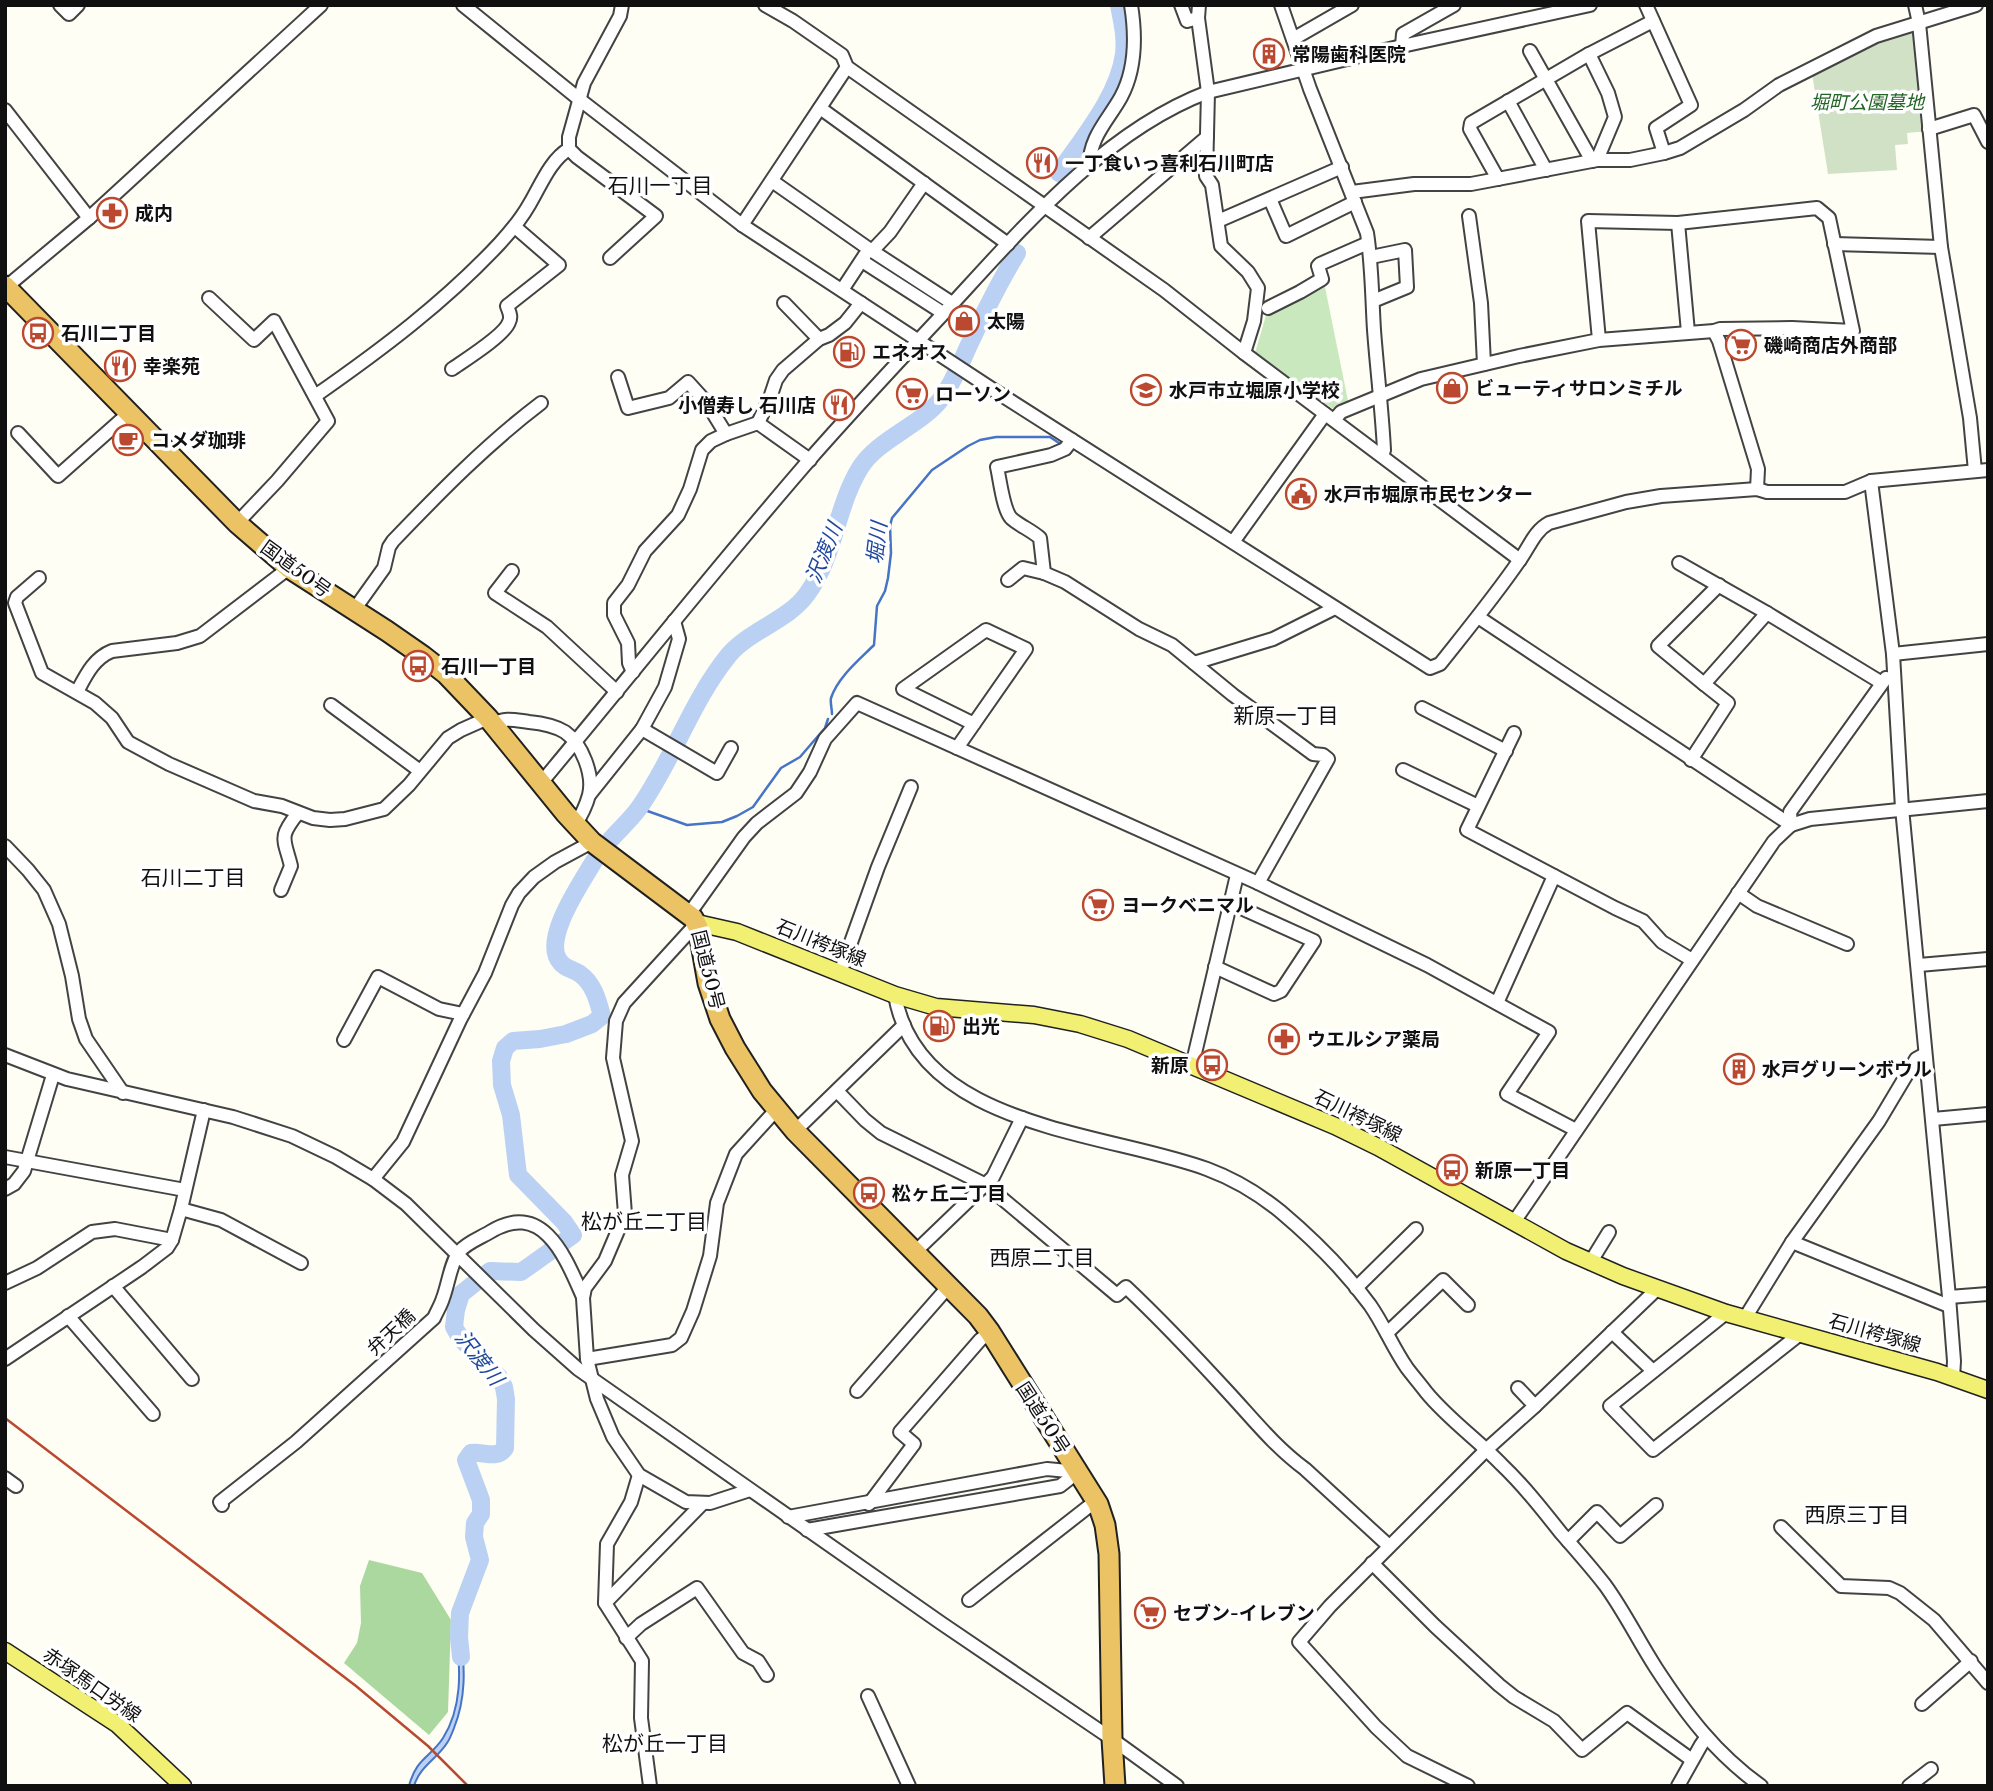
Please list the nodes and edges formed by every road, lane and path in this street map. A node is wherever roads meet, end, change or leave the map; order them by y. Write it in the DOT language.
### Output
graph roads {
  1 [pos="61,5"];
  2 [pos="78,5"];
  3 [pos="321,5"];
  4 [pos="463,5"];
  5 [pos="622,5"];
  6 [pos="765,5"];
  7 [pos="1131,5"];
  8 [pos="1181,5"];
  9 [pos="1281,5"];
  10 [pos="1352,5"];
  11 [pos="1454,5"];
  12 [pos="1590,5"];
  13 [pos="1646,5"];
  14 [pos="1914,5"];
  15 [pos="1976,5"];
  16 [pos="1199,12"];
  17 [pos="1653,21"];
  18 [pos="1919,23"];
  19 [pos="1293,39"];
  20 [pos="1402,46"];
  21 [pos="1530,51"];
  22 [pos="1589,54"];
  23 [pos="847,67"];
  24 [pos="1303,69"];
  25 [pos="1546,79"];
  26 [pos="1208,92"];
  27 [pos="579,99"];
  28 [pos="1508,101"];
  29 [pos="820,108"];
  30 [pos="5,110"];
  31 [pos="1929,129"];
  32 [pos="1207,137"];
  33 [pos="1988,142"];
  34 [pos="569,149"];
  35 [pos="1664,153"];
  36 [pos="1594,160"];
  37 [pos="1089,167"];
  38 [pos="1342,167"];
  39 [pos="1546,170"];
  40 [pos="1499,179"];
  41 [pos="772,181"];
  42 [pos="924,183"];
  43 [pos="1353,197"];
  44 [pos="1270,200"];
  45 [pos="1044,206"];
  46 [pos="1469,216"];
  47 [pos="89,218"];
  48 [pos="1218,221"];
  49 [pos="1678,223"];
  50 [pos="742,225"];
  51 [pos="515,227"];
  52 [pos="1089,238"];
  53 [pos="1368,243"];
  54 [pos="1008,244"];
  55 [pos="1834,244"];
  56 [pos="1941,247"];
  57 [pos="868,254"];
  58 [pos="1371,257"];
  59 [pos="610,258"];
  60 [pos="6,287"];
  61 [pos="842,290"];
  62 [pos="209,298"];
  63 [pos="1373,301"];
  64 [pos="784,303"];
  65 [pos="861,303"];
  66 [pos="1268,307"];
  67 [pos="948,308"];
  68 [pos="1714,331"];
  69 [pos="1688,332"];
  70 [pos="820,339"];
  71 [pos="918,340"];
  72 [pos="1599,340"];
  73 [pos="1244,353"];
  74 [pos="1484,364"];
  75 [pos="452,369"];
  76 [pos="618,377"];
  77 [pos="315,396"];
  78 [pos="1381,397"];
  79 [pos="541,403"];
  80 [pos="129,413"];
  81 [pos="1329,417"];
  82 [pos="758,423"];
  83 [pos="18,433"];
  84 [pos="726,434"];
  85 [pos="1072,440"];
  86 [pos="1382,456"];
  87 [pos="810,460"];
  88 [pos="1981,471"];
  89 [pos="1871,481"];
  90 [pos="1757,489"];
  91 [pos="237,523"];
  92 [pos="1233,542"];
  93 [pos="1520,560"];
  94 [pos="1679,563"];
  95 [pos="289,568"];
  96 [pos="512,571"];
  97 [pos="1044,573"];
  98 [pos="39,578"];
  99 [pos="1008,580"];
  100 [pos="1719,586"];
  101 [pos="1335,608"];
  102 [pos="354,610"];
  103 [pos="1767,613"];
  104 [pos="1478,617"];
  105 [pos="674,621"];
  106 [pos="1988,644"];
  107 [pos="1893,654"];
  108 [pos="1194,663"];
  109 [pos="1893,669"];
  110 [pos="633,672"];
  111 [pos="1882,683"];
  112 [pos="1704,684"];
  113 [pos="77,692"];
  114 [pos="617,692"];
  115 [pos="331,705"];
  116 [pos="1422,708"];
  117 [pos="490,721"];
  118 [pos="974,724"];
  119 [pos="642,729"];
  120 [pos="1514,733"];
  121 [pos="575,742"];
  122 [pos="731,748"];
  123 [pos="957,748"];
  124 [pos="1506,751"];
  125 [pos="1691,760"];
  126 [pos="1403,770"];
  127 [pos="419,771"];
  128 [pos="541,783"];
  129 [pos="911,787"];
  130 [pos="590,794"];
  131 [pos="1988,801"];
  132 [pos="1478,806"];
  133 [pos="1902,808"];
  134 [pos="298,813"];
  135 [pos="575,825"];
  136 [pos="1791,825"];
  137 [pos="592,842"];
  138 [pos="5,846"];
  139 [pos="1237,874"];
  140 [pos="1554,876"];
  141 [pos="1258,883"];
  142 [pos="281,890"];
  143 [pos="1738,894"];
  144 [pos="1230,903"];
  145 [pos="693,918"];
  146 [pos="1847,944"];
  147 [pos="1988,959"];
  148 [pos="1692,960"];
  149 [pos="1919,965"];
  150 [pos="1215,967"];
  151 [pos="840,973"];
  152 [pos="895,995"];
  153 [pos="1497,1003"];
  154 [pos="463,1014"];
  155 [pos="904,1025"];
  156 [pos="344,1040"];
  157 [pos="1925,1054"];
  158 [pos="5,1055"];
  159 [pos="1192,1066"];
  160 [pos="53,1075"];
  161 [pos="837,1091"];
  162 [pos="123,1093"];
  163 [pos="204,1110"];
  164 [pos="776,1110"];
  165 [pos="1988,1114"];
  166 [pos="1022,1118"];
  167 [pos="1933,1119"];
  168 [pos="1576,1130"];
  169 [pos="795,1131"];
  170 [pos="5,1157"];
  171 [pos="27,1162"];
  172 [pos="373,1179"];
  173 [pos="986,1185"];
  174 [pos="5,1189"];
  175 [pos="185,1190"];
  176 [pos="181,1209"];
  177 [pos="1514,1222"];
  178 [pos="1416,1229"];
  179 [pos="1609,1232"];
  180 [pos="172,1240"];
  181 [pos="1792,1242"];
  182 [pos="915,1252"];
  183 [pos="457,1254"];
  184 [pos="301,1263"];
  185 [pos="1590,1263"];
  186 [pos="5,1283"];
  187 [pos="113,1286"];
  188 [pos="950,1286"];
  189 [pos="1356,1288"];
  190 [pos="1657,1289"];
  191 [pos="1988,1294"];
  192 [pos="583,1298"];
  193 [pos="1949,1302"];
  194 [pos="1468,1305"];
  195 [pos="1726,1313"];
  196 [pos="68,1316"];
  197 [pos="1745,1318"];
  198 [pos="990,1332"];
  199 [pos="1612,1332"];
  200 [pos="1387,1333"];
  201 [pos="1800,1334"];
  202 [pos="5,1359"];
  203 [pos="587,1359"];
  204 [pos="1653,1371"];
  205 [pos="591,1378"];
  206 [pos="1953,1378"];
  207 [pos="192,1379"];
  208 [pos="1518,1388"];
  209 [pos="1988,1390"];
  210 [pos="857,1391"];
  211 [pos="1535,1406"];
  212 [pos="153,1413"];
  213 [pos="1487,1449"];
  214 [pos="1078,1472"];
  215 [pos="639,1475"];
  216 [pos="750,1490"];
  217 [pos="871,1501"];
  218 [pos="702,1504"];
  219 [pos="1098,1504"];
  220 [pos="222,1505"];
  221 [pos="1656,1505"];
  222 [pos="788,1517"];
  223 [pos="856,1521"];
  224 [pos="1782,1527"];
  225 [pos="807,1530"];
  226 [pos="1568,1541"];
  227 [pos="1389,1546"];
  228 [pos="1372,1563"];
  229 [pos="969,1600"];
  230 [pos="605,1603"];
  231 [pos="626,1638"];
  232 [pos="5,1651"];
  233 [pos="1970,1661"];
  234 [pos="767,1675"];
  235 [pos="1988,1683"];
  236 [pos="868,1696"];
  237 [pos="1922,1704"];
  238 [pos="1706,1738"];
  239 [pos="1112,1739"];
  240 [pos="1692,1760"];
  241 [pos="1931,1769"];
  242 [pos="183,1786"];
  243 [pos="650,1786"];
  244 [pos="909,1786"];
  245 [pos="1115,1786"];
  246 [pos="1177,1786"];
  247 [pos="1468,1786"];
  248 [pos="1678,1786"];
  249 [pos="1761,1786"];
  250 [pos="1909,1786"];
  1 -- 2 [label="street"];
  3 -- 47 [label="street"];
  4 -- 27 [label="street"];
  5 -- 27 [label="street"];
  6 -- 23 [label="street"];
  7 -- 37 [label="street"];
  8 -- 16 [label="street"];
  9 -- 19 [label="street"];
  10 -- 19 [label="street"];
  11 -- 20 [label="street"];
  12 -- 20 [label="street"];
  13 -- 17 [label="street"];
  14 -- 18 [label="street"];
  15 -- 18 [label="street"];
  16 -- 26 [label="street"];
  17 -- 22 [label="street"];
  17 -- 35 [label="street"];
  18 -- 31 [label="street"];
  18 -- 35 [label="street"];
  19 -- 24 [label="street"];
  20 -- 24 [label="street"];
  21 -- 25 [label="street"];
  22 -- 25 [label="street"];
  22 -- 36 [label="street"];
  23 -- 29 [label="street"];
  23 -- 45 [label="street"];
  24 -- 26 [label="street"];
  24 -- 38 [label="street"];
  25 -- 28 [label="street"];
  25 -- 36 [label="street"];
  26 -- 32 [label="street"];
  26 -- 37 [label="street"];
  27 -- 34 [label="street"];
  27 -- 50 [label="street"];
  28 -- 39 [label="street"];
  28 -- 40 [label="street"];
  29 -- 41 [label="street"];
  29 -- 42 [label="street"];
  30 -- 47 [label="street"];
  31 -- 33 [label="street"];
  31 -- 56 [label="street"];
  32 -- 48 [label="street"];
  32 -- 52 [label="street"];
  34 -- 51 [label="street"];
  34 -- 59 [label="street"];
  35 -- 36 [label="street"];
  36 -- 39 [label="street"];
  37 -- 45 [label="street"];
  38 -- 43 [label="street"];
  38 -- 44 [label="street"];
  39 -- 40 [label="street"];
  40 -- 43 [label="street"];
  41 -- 50 [label="street"];
  41 -- 57 [label="street"];
  42 -- 54 [label="street"];
  42 -- 57 [label="street"];
  43 -- 44 [label="street"];
  43 -- 53 [label="street"];
  44 -- 48 [label="street"];
  45 -- 52 [label="street"];
  45 -- 54 [label="street"];
  46 -- 74 [label="street"];
  47 -- 60 [label="street"];
  48 -- 73 [label="street"];
  49 -- 55 [label="street"];
  49 -- 69 [label="street"];
  49 -- 72 [label="street"];
  50 -- 61 [label="street"];
  51 -- 75 [label="street"];
  51 -- 77 [label="street"];
  52 -- 73 [label="street"];
  53 -- 58 [label="street"];
  53 -- 66 [label="street"];
  54 -- 67 [label="street"];
  55 -- 56 [label="street"];
  55 -- 68 [label="street"];
  56 -- 88 [label="street"];
  57 -- 61 [label="street"];
  57 -- 67 [label="street"];
  58 -- 63 [label="street"];
  58 -- 63 [label="street"];
  60 -- 80 [label="highway, 国道50号"];
  61 -- 65 [label="street"];
  62 -- 77 [label="street"];
  63 -- 78 [label="street"];
  64 -- 70 [label="street"];
  65 -- 70 [label="street"];
  65 -- 71 [label="street"];
  67 -- 71 [label="street"];
  68 -- 69 [label="street"];
  68 -- 90 [label="street"];
  69 -- 72 [label="street"];
  70 -- 82 [label="street"];
  71 -- 85 [label="street"];
  71 -- 87 [label="street"];
  72 -- 74 [label="street"];
  73 -- 81 [label="street"];
  74 -- 78 [label="street"];
  76 -- 84 [label="street"];
  77 -- 91 [label="street"];
  78 -- 81 [label="street"];
  78 -- 86 [label="street"];
  79 -- 102 [label="street"];
  80 -- 83 [label="street"];
  80 -- 91 [label="highway, 国道50号"];
  81 -- 86 [label="street"];
  81 -- 92 [label="street"];
  82 -- 84 [label="street"];
  82 -- 87 [label="street"];
  84 -- 110 [label="street"];
  85 -- 92 [label="street"];
  85 -- 97 [label="street"];
  86 -- 93 [label="street"];
  87 -- 105 [label="street"];
  88 -- 89 [label="street"];
  89 -- 90 [label="street"];
  89 -- 107 [label="street"];
  90 -- 93 [label="street"];
  91 -- 95 [label="highway, 国道50号"];
  92 -- 101 [label="street"];
  93 -- 104 [label="street"];
  94 -- 100 [label="street"];
  95 -- 102 [label="highway, 国道50号"];
  95 -- 113 [label="street"];
  96 -- 114 [label="street"];
  97 -- 99 [label="street"];
  97 -- 108 [label="street"];
  98 -- 113 [label="street"];
  100 -- 103 [label="street"];
  100 -- 112 [label="street"];
  101 -- 104 [label="street"];
  101 -- 108 [label="street"];
  102 -- 117 [label="highway, 国道50号"];
  103 -- 111 [label="street"];
  103 -- 112 [label="street"];
  104 -- 125 [label="street"];
  105 -- 110 [label="street"];
  105 -- 119 [label="street"];
  106 -- 107 [label="street"];
  107 -- 109 [label="street"];
  108 -- 141 [label="street"];
  109 -- 111 [label="street"];
  109 -- 133 [label="street"];
  110 -- 114 [label="street"];
  111 -- 136 [label="street"];
  112 -- 125 [label="street"];
  113 -- 134 [label="street"];
  114 -- 121 [label="street"];
  115 -- 127 [label="street"];
  116 -- 124 [label="street"];
  117 -- 121 [label="street"];
  117 -- 127 [label="street"];
  117 -- 128 [label="highway, 国道50号"];
  118 -- 118 [label="street"];
  118 -- 123 [label="street"];
  119 -- 122 [label="street"];
  119 -- 130 [label="street"];
  120 -- 124 [label="street"];
  121 -- 128 [label="street"];
  121 -- 130 [label="street"];
  123 -- 139 [label="street"];
  123 -- 145 [label="street"];
  124 -- 132 [label="street"];
  125 -- 136 [label="street"];
  126 -- 132 [label="street"];
  127 -- 134 [label="street"];
  128 -- 135 [label="highway, 国道50号"];
  129 -- 151 [label="street"];
  130 -- 135 [label="street"];
  131 -- 133 [label="street"];
  132 -- 140 [label="street"];
  133 -- 136 [label="street"];
  133 -- 149 [label="street"];
  134 -- 142 [label="street"];
  135 -- 137 [label="highway, 国道50号"];
  136 -- 143 [label="street"];
  137 -- 145 [label="highway, 国道50号"];
  137 -- 154 [label="street"];
  138 -- 162 [label="street"];
  139 -- 141 [label="street"];
  139 -- 144 [label="street"];
  140 -- 148 [label="street"];
  140 -- 153 [label="street"];
  141 -- 153 [label="street"];
  143 -- 146 [label="street"];
  143 -- 148 [label="street"];
  144 -- 150 [label="street"];
  144 -- 150 [label="street"];
  145 -- 151 [label="main road, 石川袴塚線"];
  145 -- 164 [label="highway, 国道50号"];
  145 -- 192 [label="street"];
  147 -- 149 [label="street"];
  148 -- 168 [label="street"];
  149 -- 157 [label="street"];
  150 -- 159 [label="street"];
  151 -- 152 [label="main road, 石川袴塚線"];
  152 -- 155 [label="street"];
  152 -- 159 [label="main road, 石川袴塚線"];
  153 -- 168 [label="street"];
  154 -- 156 [label="street"];
  154 -- 172 [label="street"];
  155 -- 161 [label="street"];
  155 -- 166 [label="street"];
  157 -- 167 [label="street"];
  157 -- 181 [label="street"];
  158 -- 160 [label="street"];
  159 -- 177 [label="main road, 石川袴塚線"];
  160 -- 162 [label="street"];
  160 -- 171 [label="street"];
  161 -- 169 [label="street"];
  161 -- 173 [label="street"];
  162 -- 163 [label="street"];
  163 -- 172 [label="street"];
  163 -- 175 [label="street"];
  164 -- 169 [label="highway, 国道50号"];
  164 -- 203 [label="street"];
  165 -- 167 [label="street"];
  166 -- 173 [label="street"];
  166 -- 189 [label="street"];
  167 -- 193 [label="street"];
  168 -- 177 [label="street"];
  169 -- 182 [label="highway, 国道50号"];
  170 -- 171 [label="street"];
  171 -- 174 [label="street"];
  171 -- 175 [label="street"];
  172 -- 183 [label="street"];
  173 -- 182 [label="street"];
  173 -- 227 [label="street"];
  175 -- 176 [label="street"];
  176 -- 180 [label="street"];
  176 -- 184 [label="street"];
  177 -- 185 [label="main road, 石川袴塚線"];
  178 -- 189 [label="street"];
  179 -- 185 [label="street"];
  180 -- 186 [label="street"];
  180 -- 187 [label="street"];
  181 -- 193 [label="street"];
  181 -- 197 [label="street"];
  182 -- 188 [label="highway, 国道50号"];
  183 -- 192 [label="street"];
  183 -- 205 [label="street"];
  183 -- 220 [label="street, 弁天橋"];
  185 -- 190 [label="main road, 石川袴塚線"];
  187 -- 196 [label="street"];
  187 -- 207 [label="street"];
  188 -- 198 [label="highway, 国道50号"];
  188 -- 210 [label="street"];
  189 -- 200 [label="street"];
  190 -- 195 [label="main road, 石川袴塚線"];
  190 -- 199 [label="street"];
  191 -- 193 [label="street"];
  192 -- 203 [label="street"];
  193 -- 206 [label="street"];
  194 -- 200 [label="street"];
  195 -- 197 [label="main road, 石川袴塚線"];
  195 -- 204 [label="street"];
  196 -- 202 [label="street"];
  196 -- 212 [label="street"];
  197 -- 201 [label="main road, 石川袴塚線"];
  198 -- 214 [label="highway, 国道50号"];
  198 -- 217 [label="street"];
  199 -- 204 [label="street"];
  199 -- 211 [label="street"];
  200 -- 213 [label="street"];
  201 -- 204 [label="street"];
  201 -- 206 [label="main road, 石川袴塚線"];
  203 -- 205 [label="street"];
  205 -- 215 [label="street"];
  205 -- 216 [label="street"];
  206 -- 209 [label="main road, 石川袴塚線"];
  208 -- 211 [label="street"];
  211 -- 213 [label="street"];
  213 -- 226 [label="street"];
  213 -- 227 [label="street"];
  214 -- 217 [label="street"];
  214 -- 219 [label="highway, 国道50号"];
  214 -- 225 [label="street"];
  215 -- 218 [label="street"];
  215 -- 230 [label="street"];
  216 -- 218 [label="street"];
  216 -- 222 [label="street"];
  217 -- 222 [label="street"];
  217 -- 223 [label="street"];
  218 -- 230 [label="street"];
  219 -- 229 [label="street"];
  219 -- 239 [label="highway, 国道50号"];
  221 -- 226 [label="street"];
  222 -- 225 [label="street"];
  224 -- 233 [label="street"];
  225 -- 239 [label="street"];
  226 -- 238 [label="street"];
  227 -- 228 [label="street"];
  228 -- 240 [label="street"];
  228 -- 247 [label="street"];
  230 -- 231 [label="street"];
  231 -- 234 [label="street"];
  231 -- 243 [label="street"];
  232 -- 242 [label="main road, 赤塚馬口労線"];
  233 -- 235 [label="street"];
  233 -- 237 [label="street"];
  236 -- 244 [label="street"];
  238 -- 240 [label="street"];
  238 -- 249 [label="street"];
  239 -- 245 [label="highway, 国道50号"];
  239 -- 246 [label="street"];
  240 -- 248 [label="street"];
  241 -- 250 [label="street"];
}
